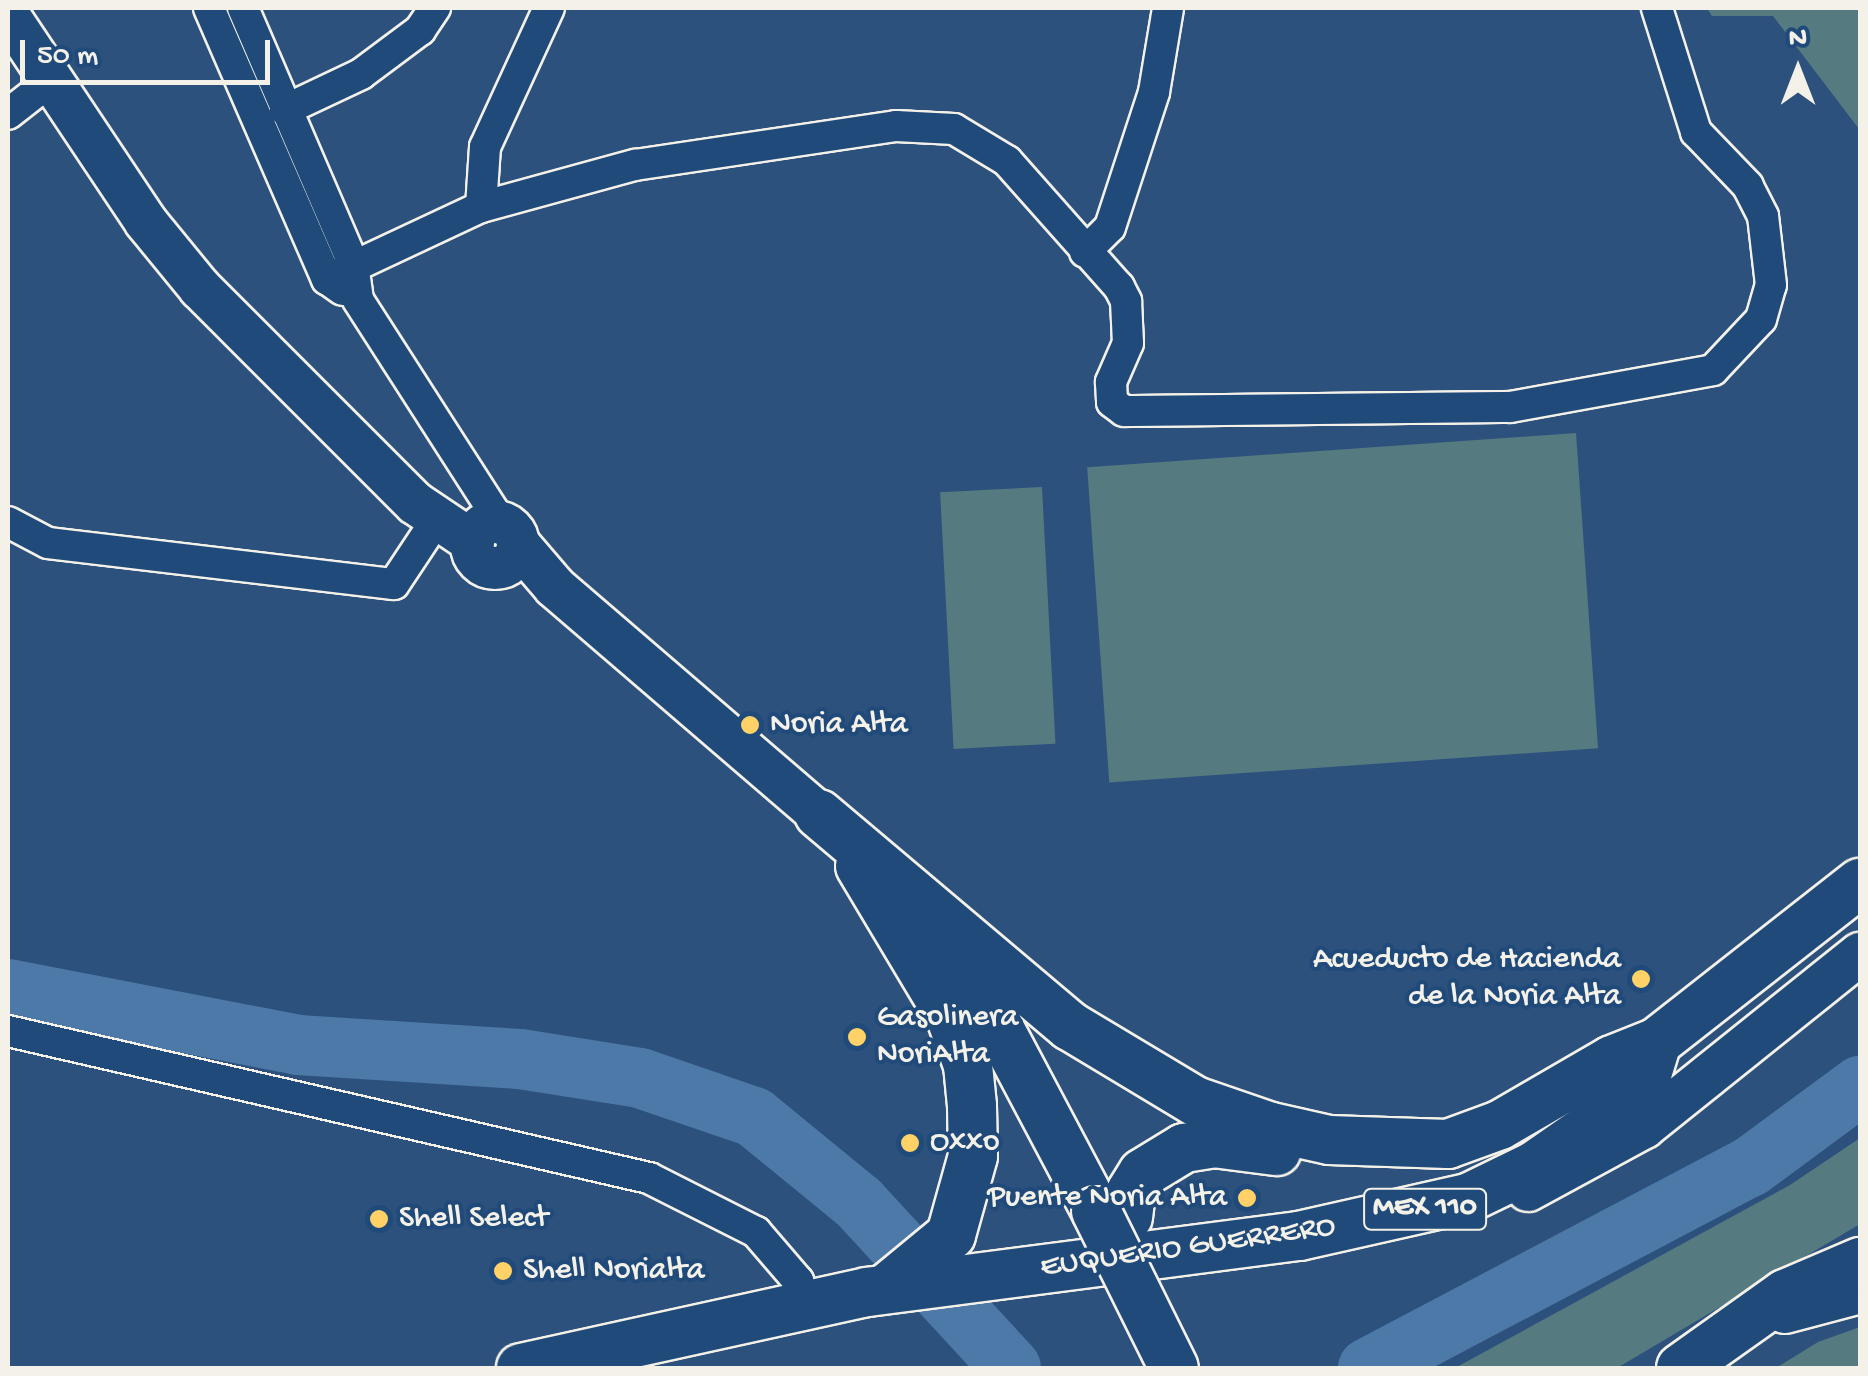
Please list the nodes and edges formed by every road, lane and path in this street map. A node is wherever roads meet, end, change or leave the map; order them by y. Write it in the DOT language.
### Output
graph roads {
  1 [pos="208,8"];
  2 [pos="243,8"];
  3 [pos="435,8"];
  4 [pos="549,8"];
  5 [pos="1168,8"];
  6 [pos="1657,8"];
  7 [pos="8,14"];
  8 [pos="54,78"];
  9 [pos="285,110"];
  10 [pos="8,114"];
  11 [pos="481,207"];
  12 [pos="1085,252"];
  13 [pos="340,272"];
  14 [pos="437,519"];
  15 [pos="8,522"];
  16 [pos="496,544"];
  17 [pos="820,814"];
  18 [pos="853,854"];
  19 [pos="1860,883"];
  20 [pos="1860,954"];
  21 [pos="8,1031"];
  22 [pos="1658,1042"];
  23 [pos="1500,1125"];
  24 [pos="1112,1214"];
  25 [pos="1391,1219"];
  26 [pos="1860,1262"];
  27 [pos="875,1291"];
  28 [pos="1860,1292"];
  29 [pos="806,1304"];
  30 [pos="730,1320"];
  31 [pos="1725,1338"];
  32 [pos="521,1368"];
  33 [pos="646,1368"];
  34 [pos="1174,1368"];
  35 [pos="1682,1368"];
  1 -- 13 [label="street"];
  2 -- 9 [label="street"];
  3 -- 9 [label="street"];
  4 -- 11 [label="street"];
  5 -- 12 [label="street"];
  6 -- 12 [label="street"];
  7 -- 8 [label="main road"];
  8 -- 10 [label="street"];
  8 -- 14 [label="main road"];
  9 -- 13 [label="street"];
  11 -- 12 [label="street"];
  11 -- 13 [label="street"];
  13 -- 16 [label="street"];
  14 -- 15 [label="street"];
  14 -- 16 [label="main road"];
  16 -- 17 [label="main road"];
  17 -- 18 [label="main road"];
  17 -- 23 [label="main road"];
  18 -- 24 [label="main road"];
  18 -- 27 [label="main road"];
  19 -- 22 [label="main road"];
  20 -- 25 [label="main road"];
  21 -- 29 [label="street"];
  22 -- 23 [label="main road"];
  22 -- 25 [label="main road, EUQUERIO GUERRERO / MEX 110"];
  23 -- 24 [label="main road"];
  24 -- 34 [label="main road, bridge"];
  25 -- 27 [label="main road, EUQUERIO GUERRERO / MEX 110"];
  26 -- 31 [label="main road"];
  27 -- 29 [label="main road, EUQUERIO GUERRERO / MEX 110"];
  28 -- 31 [label="main road"];
  29 -- 30 [label="main road, EUQUERIO GUERRERO / MEX 110"];
  30 -- 32 [label="main road, EUQUERIO GUERRERO / MEX 110"];
  30 -- 33 [label="main road"];
  31 -- 35 [label="main road"];
}
